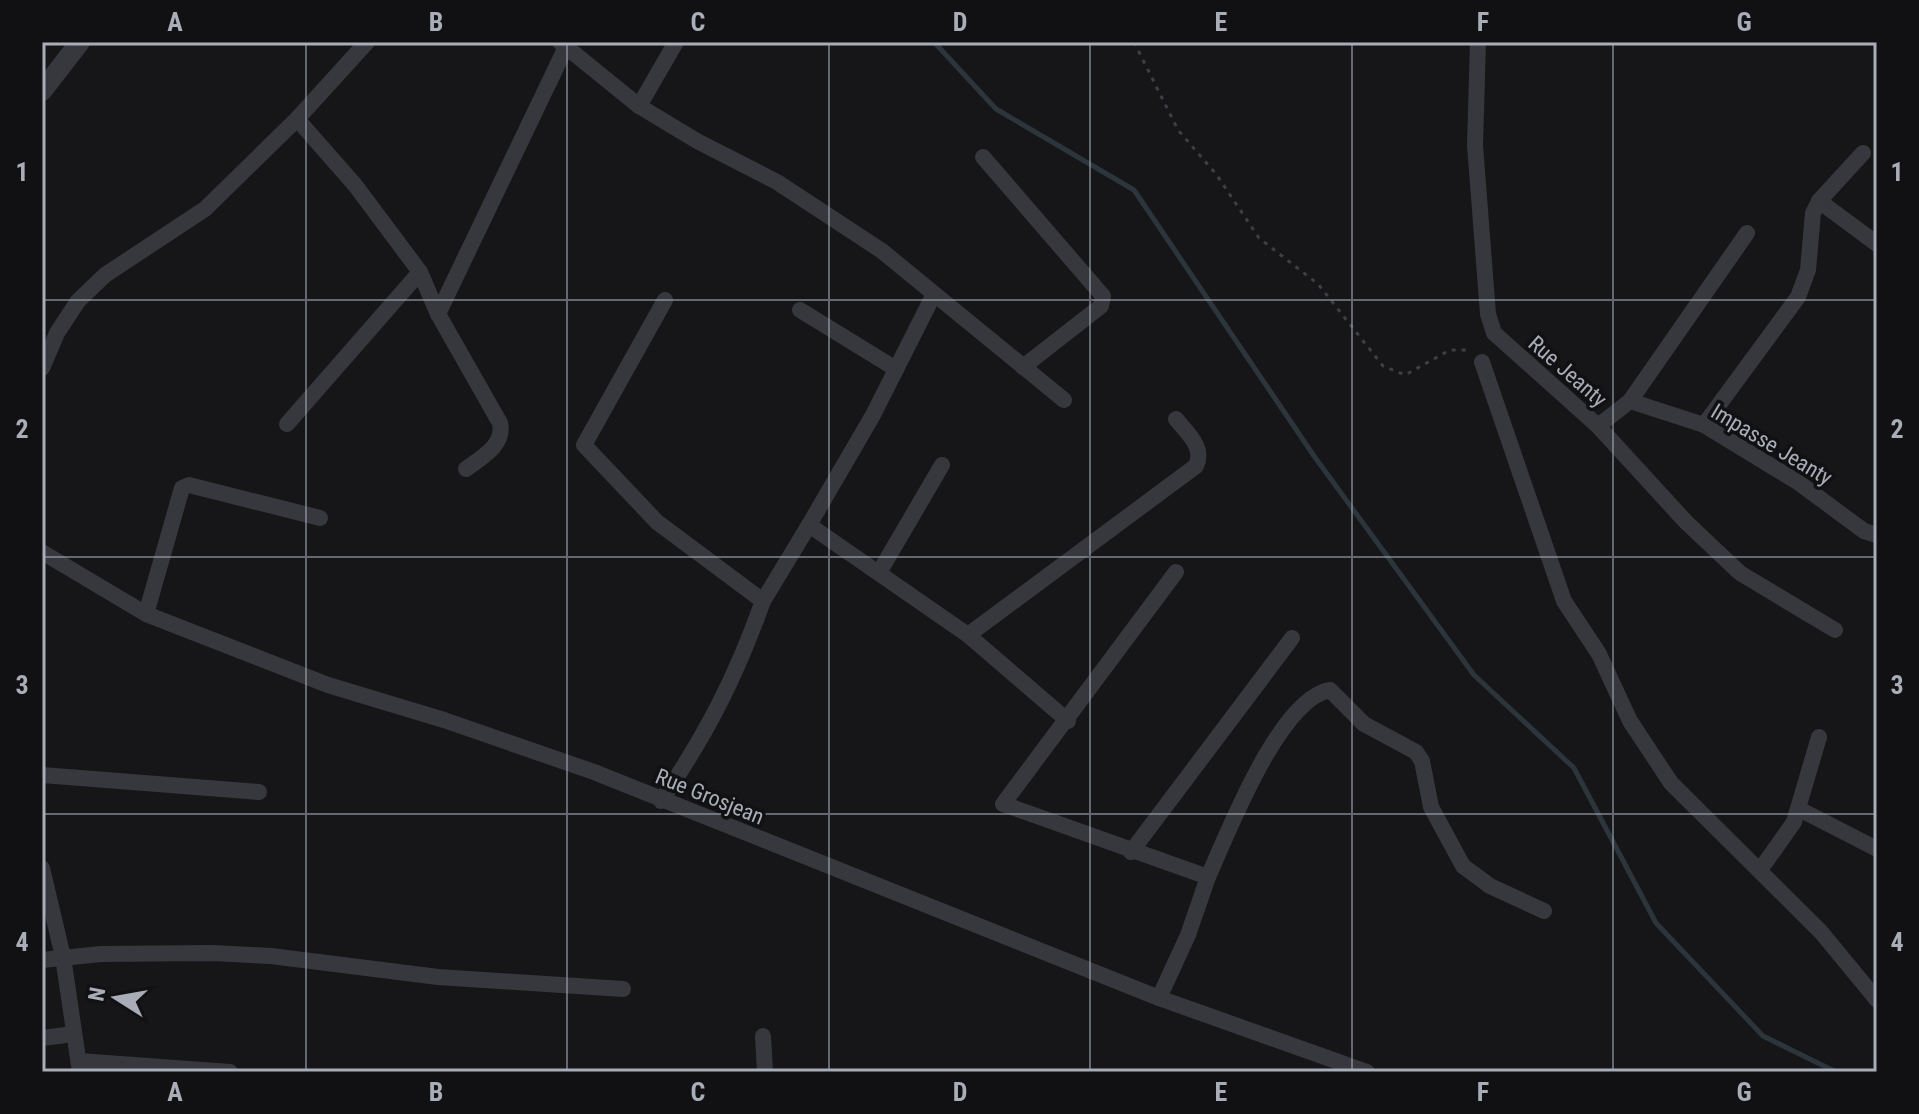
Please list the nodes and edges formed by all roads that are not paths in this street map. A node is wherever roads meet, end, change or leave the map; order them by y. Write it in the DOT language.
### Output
graph roads {
  1 [pos="80,42"];
  2 [pos="367,42"];
  3 [pos="676,42"];
  4 [pos="1478,42"];
  5 [pos="563,44"];
  6 [pos="42,91"];
  7 [pos="639,106"];
  8 [pos="297,119"];
  9 [pos="1863,153"];
  10 [pos="983,157"];
  11 [pos="1819,201"];
  12 [pos="1747,233"];
  13 [pos="1877,244"];
  14 [pos="420,272"];
  15 [pos="934,294"];
  16 [pos="665,300"];
  17 [pos="800,310"];
  18 [pos="438,314"];
  19 [pos="1482,362"];
  20 [pos="1023,367"];
  21 [pos="42,368"];
  22 [pos="896,369"];
  23 [pos="1064,400"];
  24 [pos="1630,401"];
  25 [pos="1176,419"];
  26 [pos="287,424"];
  27 [pos="1704,425"];
  28 [pos="1598,426"];
  29 [pos="942,465"];
  30 [pos="466,469"];
  31 [pos="320,518"];
  32 [pos="809,525"];
  33 [pos="1877,535"];
  34 [pos="42,552"];
  35 [pos="880,571"];
  36 [pos="1176,572"];
  37 [pos="763,601"];
  38 [pos="146,614"];
  39 [pos="1835,630"];
  40 [pos="968,635"];
  41 [pos="1292,638"];
  42 [pos="1068,721"];
  43 [pos="1819,737"];
  44 [pos="42,775"];
  45 [pos="259,792"];
  46 [pos="661,801"];
  47 [pos="1799,809"];
  48 [pos="1877,849"];
  49 [pos="1131,852"];
  50 [pos="42,868"];
  51 [pos="1760,870"];
  52 [pos="1208,877"];
  53 [pos="1544,911"];
  54 [pos="63,957"];
  55 [pos="42,960"];
  56 [pos="623,989"];
  57 [pos="1159,998"];
  58 [pos="1877,1000"];
  59 [pos="74,1034"];
  60 [pos="763,1036"];
  61 [pos="42,1038"];
  62 [pos="79,1066"];
  63 [pos="230,1072"];
  64 [pos="765,1072"];
  65 [pos="1367,1072"];
  1 -- 6 [label="street"];
  2 -- 8 [label="street"];
  3 -- 7 [label="street"];
  4 -- 28 [label="street, Rue Jeanty"];
  5 -- 7 [label="street"];
  5 -- 18 [label="street"];
  7 -- 15 [label="street"];
  8 -- 14 [label="street"];
  8 -- 21 [label="street"];
  9 -- 11 [label="street"];
  10 -- 20 [label="street"];
  11 -- 13 [label="street"];
  11 -- 27 [label="street"];
  12 -- 24 [label="street"];
  14 -- 18 [label="street"];
  14 -- 26 [label="street"];
  15 -- 20 [label="street"];
  15 -- 22 [label="street"];
  16 -- 37 [label="street"];
  17 -- 22 [label="street"];
  18 -- 30 [label="street"];
  19 -- 51 [label="street"];
  20 -- 23 [label="street"];
  22 -- 32 [label="street"];
  24 -- 27 [label="street, Impasse Jeanty"];
  24 -- 28 [label="street"];
  25 -- 40 [label="street"];
  27 -- 33 [label="street, Impasse Jeanty"];
  28 -- 39 [label="street, Rue Jeanty"];
  29 -- 35 [label="street"];
  31 -- 38 [label="street"];
  32 -- 35 [label="street"];
  32 -- 37 [label="street"];
  34 -- 38 [label="street, Rue Grosjean"];
  35 -- 40 [label="street"];
  36 -- 42 [label="street"];
  37 -- 46 [label="street"];
  38 -- 46 [label="street, Rue Grosjean"];
  40 -- 42 [label="street"];
  41 -- 49 [label="street"];
  42 -- 49 [label="street"];
  43 -- 47 [label="street"];
  44 -- 45 [label="street"];
  46 -- 57 [label="street, Rue Grosjean"];
  47 -- 48 [label="street"];
  47 -- 51 [label="street"];
  49 -- 52 [label="street"];
  50 -- 54 [label="street"];
  51 -- 58 [label="street"];
  52 -- 53 [label="street"];
  52 -- 57 [label="street"];
  54 -- 55 [label="street"];
  54 -- 56 [label="street"];
  54 -- 59 [label="street"];
  57 -- 65 [label="street, Rue Grosjean"];
  59 -- 61 [label="street"];
  59 -- 62 [label="street"];
  60 -- 64 [label="street"];
  62 -- 63 [label="street"];
}
